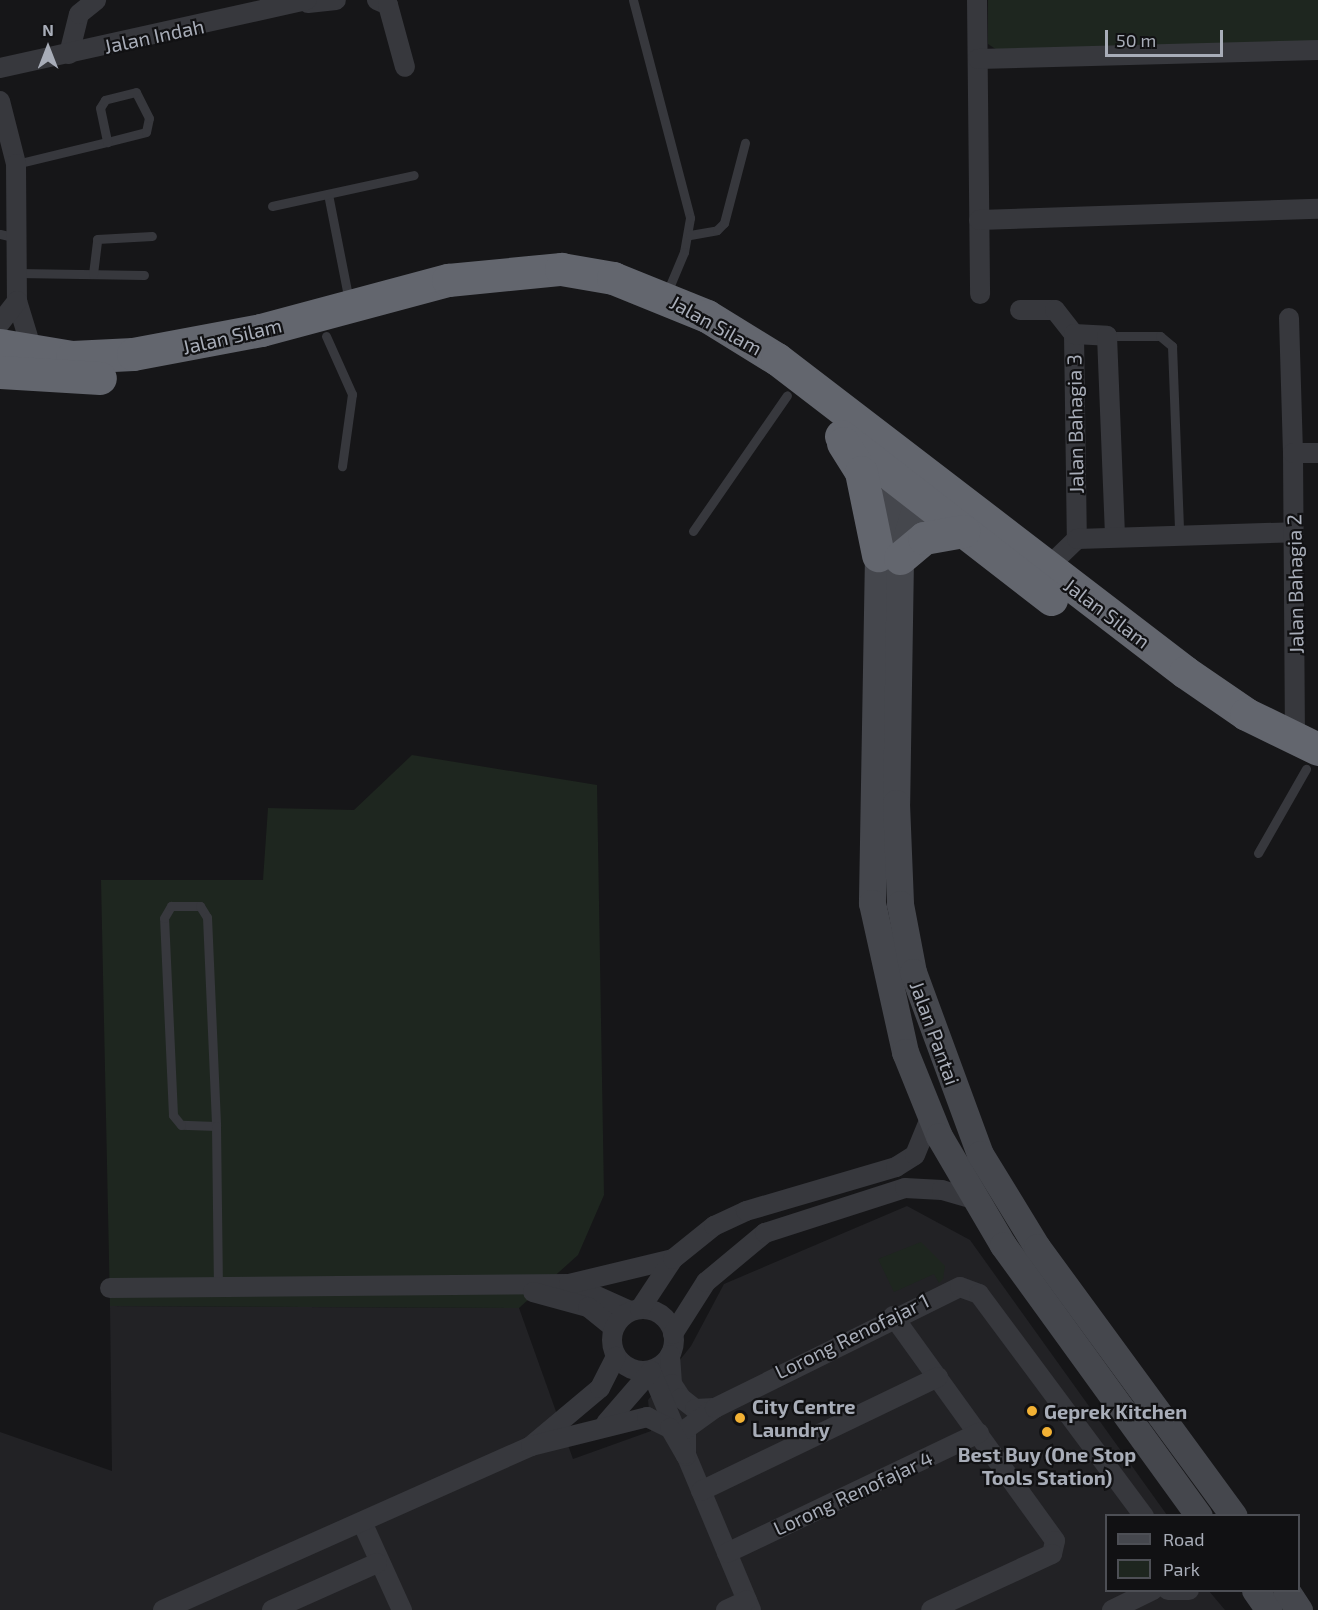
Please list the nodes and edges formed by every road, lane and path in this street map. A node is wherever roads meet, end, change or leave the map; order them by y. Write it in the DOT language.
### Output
graph roads {
  1 [pos="96,0"];
  2 [pos="336,0"];
  3 [pos="377,0"];
  4 [pos="633,0"];
  5 [pos="977,0"];
  6 [pos="307,2"];
  7 [pos="1318,50"];
  8 [pos="69,54"];
  9 [pos="978,59"];
  10 [pos="405,67"];
  11 [pos="0,68"];
  12 [pos="0,101"];
  13 [pos="3,124"];
  14 [pos="106,142"];
  15 [pos="745,142"];
  16 [pos="16,164"];
  17 [pos="414,176"];
  18 [pos="328,194"];
  19 [pos="272,206"];
  20 [pos="1318,209"];
  21 [pos="979,220"];
  22 [pos="0,234"];
  23 [pos="690,235"];
  24 [pos="152,236"];
  25 [pos="20,238"];
  26 [pos="18,273"];
  27 [pos="93,274"];
  28 [pos="144,274"];
  29 [pos="980,294"];
  30 [pos="665,297"];
  31 [pos="17,301"];
  32 [pos="350,306"];
  33 [pos="1020,310"];
  34 [pos="1289,318"];
  35 [pos="0,323"];
  36 [pos="1074,334"];
  37 [pos="326,336"];
  38 [pos="1107,336"];
  39 [pos="0,345"];
  40 [pos="32,350"];
  41 [pos="0,372"];
  42 [pos="787,395"];
  43 [pos="836,432"];
  44 [pos="1293,453"];
  45 [pos="1318,453"];
  46 [pos="342,466"];
  47 [pos="911,475"];
  48 [pos="693,531"];
  49 [pos="963,531"];
  50 [pos="1179,532"];
  51 [pos="1294,532"];
  52 [pos="1115,534"];
  53 [pos="1077,539"];
  54 [pos="889,556"];
  55 [pos="1047,568"];
  56 [pos="1309,758"];
  57 [pos="1258,853"];
  58 [pos="931,1116"];
  59 [pos="216,1126"];
  60 [pos="977,1200"];
  61 [pos="673,1259"];
  62 [pos="569,1284"];
  63 [pos="505,1286"];
  64 [pos="110,1288"];
  65 [pos="218,1289"];
  66 [pos="635,1310"];
  67 [pos="893,1316"];
  68 [pos="614,1328"];
  69 [pos="673,1334"];
  70 [pos="670,1355"];
  71 [pos="616,1357"];
  72 [pos="651,1371"];
  73 [pos="938,1377"];
  74 [pos="715,1408"];
  75 [pos="604,1425"];
  76 [pos="979,1433"];
  77 [pos="531,1446"];
  78 [pos="686,1456"];
  79 [pos="700,1491"];
  80 [pos="1143,1514"];
  81 [pos="1198,1514"];
  82 [pos="1233,1514"];
  83 [pos="362,1522"];
  84 [pos="726,1552"];
  85 [pos="377,1563"];
  86 [pos="1150,1592"];
  87 [pos="1256,1592"];
  88 [pos="1287,1592"];
  89 [pos="749,1605"];
  90 [pos="163,1610"];
  91 [pos="272,1610"];
  92 [pos="402,1610"];
  93 [pos="726,1610"];
  94 [pos="931,1610"];
  95 [pos="1112,1610"];
  96 [pos="1269,1610"];
  97 [pos="1299,1610"];
  1 -- 8 [label="street"];
  2 -- 6 [label="street, Jalan Indah"];
  3 -- 10 [label="street"];
  4 -- 23 [label="lane"];
  5 -- 9 [label="street"];
  6 -- 8 [label="street, Jalan Indah"];
  7 -- 9 [label="street"];
  8 -- 11 [label="street, Jalan Indah"];
  9 -- 21 [label="street"];
  12 -- 13 [label="street"];
  13 -- 16 [label="street"];
  14 -- 14 [label="lane"];
  14 -- 16 [label="lane"];
  15 -- 23 [label="lane"];
  16 -- 25 [label="street"];
  17 -- 18 [label="lane"];
  18 -- 19 [label="lane"];
  18 -- 32 [label="lane"];
  20 -- 21 [label="street"];
  21 -- 29 [label="street"];
  22 -- 25 [label="lane"];
  23 -- 30 [label="lane"];
  24 -- 27 [label="lane"];
  25 -- 26 [label="street"];
  26 -- 27 [label="lane"];
  26 -- 31 [label="street"];
  27 -- 28 [label="lane"];
  30 -- 32 [label="highway, Jalan Silam"];
  30 -- 47 [label="highway, Jalan Silam"];
  31 -- 35 [label="street"];
  31 -- 40 [label="street"];
  32 -- 40 [label="highway, Jalan Silam"];
  33 -- 36 [label="street, Jalan Bahagia 3"];
  34 -- 44 [label="street, Jalan Bahagia 2"];
  36 -- 38 [label="street"];
  36 -- 53 [label="street, Jalan Bahagia 3"];
  37 -- 41 [label="highway, Jalan Silam"];
  37 -- 42 [label="highway, Jalan Silam"];
  37 -- 46 [label="lane"];
  38 -- 50 [label="lane"];
  38 -- 52 [label="street"];
  39 -- 40 [label="highway, Jalan Silam"];
  42 -- 43 [label="highway, Jalan Silam"];
  42 -- 48 [label="lane"];
  43 -- 47 [label="highway, Jalan Silam"];
  43 -- 54 [label="highway"];
  44 -- 45 [label="street"];
  44 -- 51 [label="street, Jalan Bahagia 2"];
  47 -- 49 [label="highway, Jalan Silam"];
  47 -- 54 [label="street, Jalan Pantai"];
  47 -- 55 [label="highway, Jalan Silam"];
  49 -- 54 [label="highway"];
  49 -- 56 [label="highway, Jalan Silam"];
  50 -- 51 [label="street"];
  50 -- 52 [label="street"];
  51 -- 56 [label="street, Jalan Bahagia 2"];
  52 -- 53 [label="street"];
  53 -- 55 [label="street"];
  54 -- 58 [label="street, Jalan Pantai"];
  54 -- 82 [label="street, Jalan Pantai"];
  55 -- 56 [label="highway, Jalan Silam"];
  56 -- 57 [label="lane"];
  58 -- 60 [label="street, Jalan Pantai"];
  58 -- 61 [label="street"];
  59 -- 59 [label="lane"];
  59 -- 65 [label="lane"];
  60 -- 69 [label="street"];
  60 -- 81 [label="street, Jalan Pantai"];
  61 -- 62 [label="street"];
  61 -- 66 [label="street"];
  62 -- 63 [label="street"];
  62 -- 66 [label="street"];
  63 -- 65 [label="street"];
  63 -- 68 [label="street"];
  64 -- 65 [label="street"];
  66 -- 68 [label="street"];
  66 -- 69 [label="street"];
  67 -- 73 [label="street"];
  67 -- 74 [label="street, Lorong Renofajar 1"];
  67 -- 80 [label="street, Lorong Renofajar 1"];
  68 -- 71 [label="street"];
  69 -- 70 [label="street"];
  70 -- 72 [label="street"];
  70 -- 74 [label="street"];
  71 -- 72 [label="street"];
  71 -- 77 [label="street"];
  72 -- 75 [label="street"];
  72 -- 78 [label="street"];
  73 -- 76 [label="street"];
  73 -- 79 [label="street"];
  74 -- 78 [label="street, Lorong Renofajar 1"];
  75 -- 77 [label="street"];
  75 -- 78 [label="street"];
  76 -- 84 [label="street, Lorong Renofajar 4"];
  76 -- 94 [label="street"];
  77 -- 83 [label="street"];
  78 -- 79 [label="street"];
  79 -- 84 [label="street"];
  83 -- 85 [label="street"];
  83 -- 90 [label="street"];
  84 -- 89 [label="street"];
  85 -- 91 [label="street"];
  85 -- 92 [label="street"];
  86 -- 95 [label="street"];
  87 -- 96 [label="street"];
  88 -- 97 [label="street"];
  89 -- 93 [label="street"];
}
